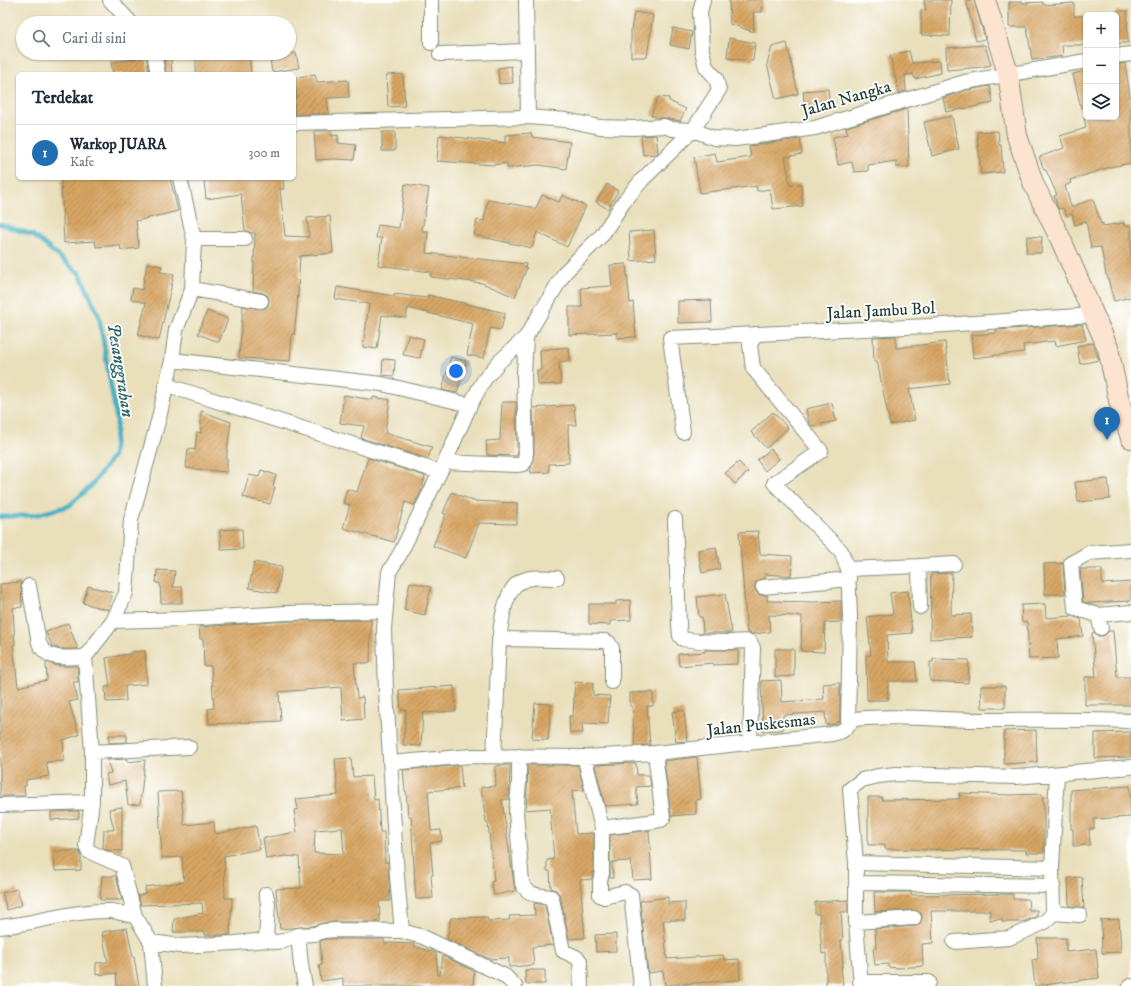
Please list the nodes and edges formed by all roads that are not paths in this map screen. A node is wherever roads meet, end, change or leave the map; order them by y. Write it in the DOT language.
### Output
graph roads {
  1 [pos="110,0"];
  2 [pos="431,0"];
  3 [pos="526,0"];
  4 [pos="703,0"];
  5 [pos="985,0"];
  6 [pos="125,16"];
  7 [pos="430,43"];
  8 [pos="526,51"];
  9 [pos="440,54"];
  10 [pos="1131,54"];
  11 [pos="1119,56"];
  12 [pos="155,60"];
  13 [pos="1083,61"];
  14 [pos="158,72"];
  15 [pos="1008,73"];
  16 [pos="528,116"];
  17 [pos="296,123"];
  18 [pos="693,130"];
  19 [pos="180,180"];
  20 [pos="194,239"];
  21 [pos="245,239"];
  22 [pos="192,290"];
  23 [pos="261,301"];
  24 [pos="1093,315"];
  25 [pos="755,334"];
  26 [pos="526,337"];
  27 [pos="172,360"];
  28 [pos="166,385"];
  29 [pos="470,405"];
  30 [pos="683,432"];
  31 [pos="1131,438"];
  32 [pos="442,467"];
  33 [pos="675,519"];
  34 [pos="1131,550"];
  35 [pos="954,564"];
  36 [pos="919,566"];
  37 [pos="848,574"];
  38 [pos="557,578"];
  39 [pos="30,586"];
  40 [pos="763,586"];
  41 [pos="920,607"];
  42 [pos="385,611"];
  43 [pos="1131,612"];
  44 [pos="113,621"];
  45 [pos="499,639"];
  46 [pos="85,656"];
  47 [pos="612,682"];
  48 [pos="1131,721"];
  49 [pos="848,724"];
  50 [pos="750,742"];
  51 [pos="189,747"];
  52 [pos="92,752"];
  53 [pos="655,753"];
  54 [pos="494,756"];
  55 [pos="519,756"];
  56 [pos="390,763"];
  57 [pos="586,764"];
  58 [pos="1131,767"];
  59 [pos="1057,774"];
  60 [pos="92,802"];
  61 [pos="0,805"];
  62 [pos="602,828"];
  63 [pos="856,864"];
  64 [pos="1052,868"];
  65 [pos="857,883"];
  66 [pos="1053,886"];
  67 [pos="266,894"];
  68 [pos="1053,913"];
  69 [pos="1080,915"];
  70 [pos="135,916"];
  71 [pos="914,918"];
  72 [pos="856,922"];
  73 [pos="0,927"];
  74 [pos="402,931"];
  75 [pos="298,935"];
  76 [pos="266,940"];
  77 [pos="151,942"];
  78 [pos="954,942"];
  79 [pos="929,982"];
  80 [pos="860,984"];
  81 [pos="155,986"];
  82 [pos="305,986"];
  83 [pos="515,986"];
  84 [pos="581,986"];
  85 [pos="640,986"];
  1 -- 6 [label="street"];
  2 -- 7 [label="street"];
  3 -- 8 [label="street"];
  4 -- 18 [label="street"];
  5 -- 15 [label="street"];
  8 -- 9 [label="street"];
  8 -- 16 [label="street"];
  10 -- 11 [label="street"];
  12 -- 14 [label="street"];
  13 -- 15 [label="street, Jalan Nangka"];
  15 -- 18 [label="street, Jalan Nangka"];
  15 -- 24 [label="street"];
  16 -- 17 [label="street, Jalan Nangka"];
  16 -- 18 [label="street, Jalan Nangka"];
  18 -- 26 [label="street"];
  19 -- 20 [label="street"];
  20 -- 21 [label="street"];
  20 -- 22 [label="street"];
  22 -- 23 [label="street"];
  22 -- 27 [label="street"];
  24 -- 25 [label="street, Jalan Jambu Bol"];
  24 -- 31 [label="street"];
  25 -- 30 [label="street, Jalan Jambu Bol"];
  25 -- 37 [label="street"];
  26 -- 29 [label="street"];
  26 -- 32 [label="street"];
  27 -- 28 [label="street"];
  27 -- 29 [label="street"];
  28 -- 32 [label="street"];
  28 -- 44 [label="street"];
  29 -- 32 [label="street"];
  32 -- 42 [label="street"];
  33 -- 50 [label="street"];
  34 -- 43 [label="street"];
  35 -- 36 [label="street"];
  36 -- 37 [label="street"];
  36 -- 41 [label="street"];
  37 -- 40 [label="street"];
  37 -- 49 [label="street"];
  38 -- 45 [label="street"];
  39 -- 46 [label="street"];
  42 -- 44 [label="street"];
  42 -- 56 [label="street"];
  44 -- 46 [label="street"];
  45 -- 47 [label="street"];
  45 -- 54 [label="street"];
  46 -- 52 [label="street"];
  48 -- 49 [label="street, Jalan Puskesmas"];
  49 -- 50 [label="street, Jalan Puskesmas"];
  50 -- 53 [label="street, Jalan Puskesmas"];
  51 -- 52 [label="street"];
  52 -- 60 [label="street"];
  53 -- 55 [label="street, Jalan Puskesmas"];
  53 -- 62 [label="street"];
  54 -- 55 [label="street, Jalan Puskesmas"];
  54 -- 56 [label="street, Jalan Puskesmas"];
  55 -- 84 [label="street"];
  56 -- 74 [label="street"];
  57 -- 62 [label="street"];
  58 -- 59 [label="street"];
  59 -- 63 [label="street"];
  59 -- 64 [label="street"];
  60 -- 61 [label="street"];
  60 -- 70 [label="street"];
  62 -- 85 [label="street"];
  63 -- 64 [label="street"];
  63 -- 65 [label="street"];
  64 -- 66 [label="street"];
  65 -- 66 [label="street"];
  65 -- 72 [label="street"];
  66 -- 68 [label="street"];
  67 -- 76 [label="street"];
  68 -- 69 [label="street"];
  68 -- 78 [label="street"];
  70 -- 73 [label="street"];
  70 -- 77 [label="street"];
  71 -- 72 [label="street"];
  72 -- 80 [label="street"];
  74 -- 75 [label="street"];
  74 -- 83 [label="street"];
  75 -- 76 [label="street"];
  75 -- 82 [label="street"];
  76 -- 77 [label="street"];
  77 -- 81 [label="street"];
  79 -- 80 [label="street"];
}
